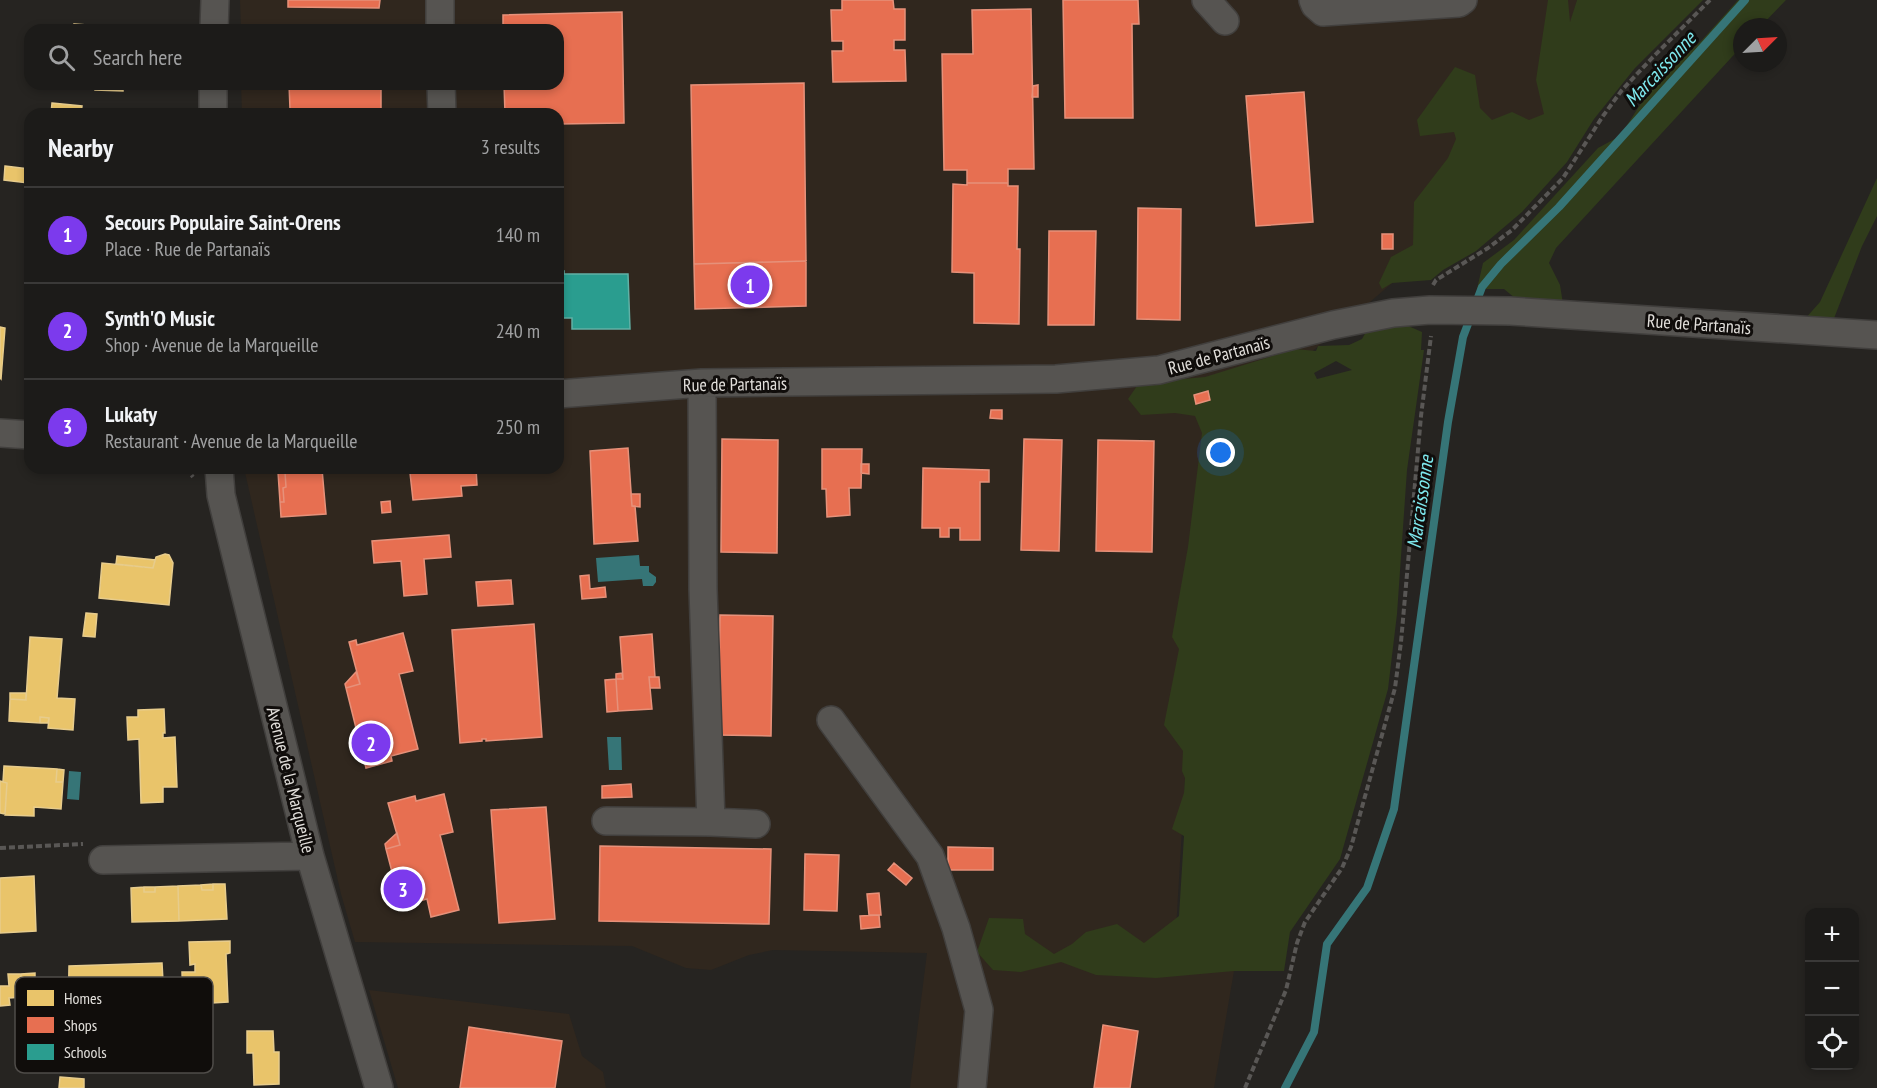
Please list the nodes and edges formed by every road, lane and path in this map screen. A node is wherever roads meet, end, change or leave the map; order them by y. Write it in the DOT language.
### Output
graph roads {
  1 [pos="215,0"];
  2 [pos="440,0"];
  3 [pos="1206,0"];
  4 [pos="1313,0"];
  5 [pos="1463,0"];
  6 [pos="1710,0"];
  7 [pos="1225,21"];
  8 [pos="214,24"];
  9 [pos="440,24"];
  10 [pos="213,90"];
  11 [pos="441,90"];
  12 [pos="213,108"];
  13 [pos="442,108"];
  14 [pos="1428,291"];
  15 [pos="1441,319"];
  16 [pos="1877,335"];
  17 [pos="702,383"];
  18 [pos="564,394"];
  19 [pos="0,433"];
  20 [pos="24,435"];
  21 [pos="219,474"];
  22 [pos="831,720"];
  23 [pos="606,821"];
  24 [pos="711,822"];
  25 [pos="756,824"];
  26 [pos="310,856"];
  27 [pos="103,860"];
  28 [pos="379,1088"];
  29 [pos="972,1088"];
  30 [pos="1245,1088"];
  1 -- 8 [label="street"];
  2 -- 9 [label="street"];
  3 -- 7 [label="street"];
  4 -- 5 [label="street"];
  6 -- 14 [label="path"];
  10 -- 12 [label="street"];
  11 -- 13 [label="street"];
  15 -- 16 [label="street, Rue de Partanaïs"];
  15 -- 17 [label="street, Rue de Partanaïs"];
  15 -- 30 [label="path"];
  17 -- 18 [label="street, Rue de Partanaïs"];
  17 -- 24 [label="street"];
  19 -- 20 [label="street"];
  21 -- 26 [label="street, Avenue de la Marqueille"];
  22 -- 29 [label="street"];
  23 -- 24 [label="street"];
  24 -- 25 [label="street"];
  26 -- 27 [label="street"];
  26 -- 28 [label="street, Avenue de la Marqueille"];
}
